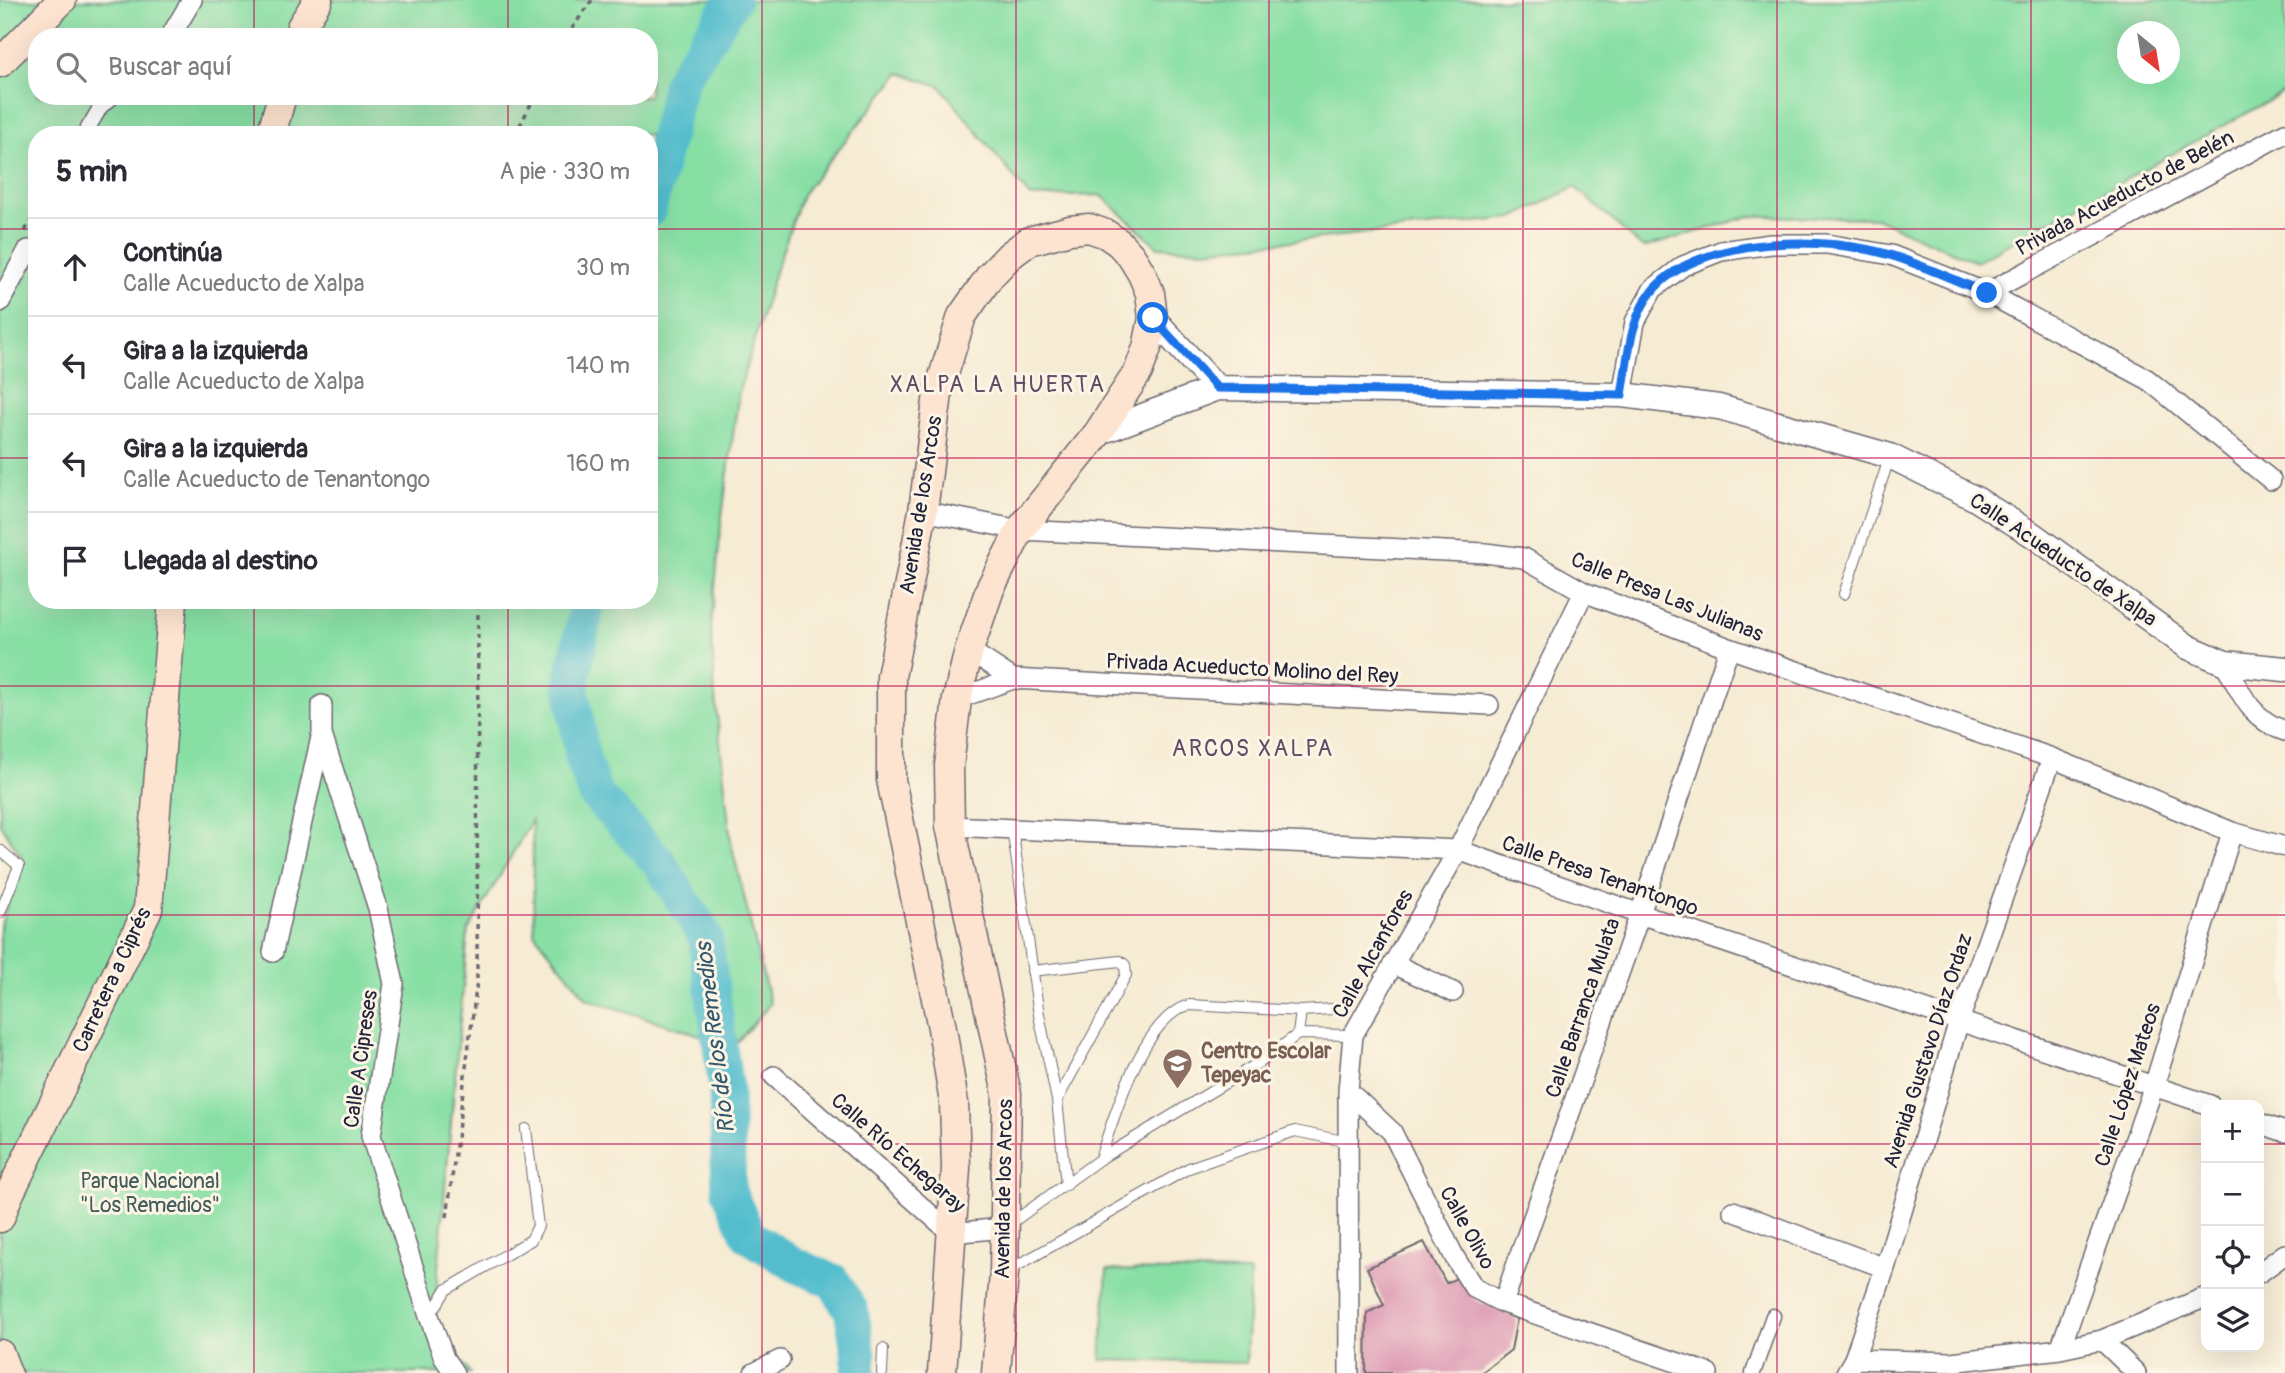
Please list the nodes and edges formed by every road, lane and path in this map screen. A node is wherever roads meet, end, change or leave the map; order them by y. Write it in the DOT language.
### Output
graph roads {
  1 [pos="62,0"];
  2 [pos="192,0"];
  3 [pos="318,0"];
  4 [pos="592,0"];
  5 [pos="41,28"];
  6 [pos="175,28"];
  7 [pos="302,28"];
  8 [pos="572,28"];
  9 [pos="28,41"];
  10 [pos="0,64"];
  11 [pos="100,105"];
  12 [pos="279,105"];
  13 [pos="530,105"];
  14 [pos="89,126"];
  15 [pos="274,126"];
  16 [pos="520,126"];
  17 [pos="2285,133"];
  18 [pos="28,257"];
  19 [pos="1987,293"];
  20 [pos="0,302"];
  21 [pos="1153,318"];
  22 [pos="1217,388"];
  23 [pos="1622,395"];
  24 [pos="1098,433"];
  25 [pos="1890,456"];
  26 [pos="2271,480"];
  27 [pos="923,511"];
  28 [pos="1020,530"];
  29 [pos="1584,592"];
  30 [pos="1844,594"];
  31 [pos="172,609"];
  32 [pos="478,609"];
  33 [pos="1729,648"];
  34 [pos="969,650"];
  35 [pos="2225,663"];
  36 [pos="2285,669"];
  37 [pos="1013,679"];
  38 [pos="957,699"];
  39 [pos="321,705"];
  40 [pos="1489,705"];
  41 [pos="2285,731"];
  42 [pos="321,736"];
  43 [pos="2052,758"];
  44 [pos="950,826"];
  45 [pos="1012,827"];
  46 [pos="2232,832"];
  47 [pos="2285,847"];
  48 [pos="0,850"];
  49 [pos="1458,850"];
  50 [pos="0,913"];
  51 [pos="1640,914"];
  52 [pos="273,952"];
  53 [pos="1394,964"];
  54 [pos="1032,971"];
  55 [pos="1453,992"];
  56 [pos="1333,1009"];
  57 [pos="1301,1011"];
  58 [pos="1959,1021"];
  59 [pos="1298,1034"];
  60 [pos="1353,1035"];
  61 [pos="774,1076"];
  62 [pos="2154,1086"];
  63 [pos="1348,1091"];
  64 [pos="1057,1100"];
  65 [pos="2201,1102"];
  66 [pos="2264,1125"];
  67 [pos="526,1129"];
  68 [pos="2285,1132"];
  69 [pos="1348,1142"];
  70 [pos="1100,1159"];
  71 [pos="1066,1185"];
  72 [pos="1733,1211"];
  73 [pos="447,1217"];
  74 [pos="0,1218"];
  75 [pos="1004,1228"];
  76 [pos="951,1233"];
  77 [pos="2285,1254"];
  78 [pos="1885,1268"];
  79 [pos="2264,1269"];
  80 [pos="1004,1273"];
  81 [pos="2201,1299"];
  82 [pos="1503,1303"];
  83 [pos="429,1316"];
  84 [pos="1773,1316"];
  85 [pos="2102,1340"];
  86 [pos="883,1349"];
  87 [pos="2060,1349"];
  88 [pos="0,1354"];
  89 [pos="780,1360"];
  90 [pos="1850,1366"];
  91 [pos="1958,1367"];
  92 [pos="7,1373"];
  93 [pos="454,1373"];
  94 [pos="754,1373"];
  95 [pos="881,1373"];
  96 [pos="942,1373"];
  97 [pos="996,1373"];
  98 [pos="1349,1373"];
  99 [pos="1708,1373"];
  100 [pos="1753,1373"];
  101 [pos="2136,1373"];
  1 -- 5 [label="main road"];
  2 -- 6 [label="street"];
  3 -- 7 [label="main road"];
  4 -- 8 [label="path"];
  9 -- 10 [label="main road"];
  11 -- 14 [label="street"];
  12 -- 15 [label="main road"];
  13 -- 16 [label="path"];
  17 -- 19 [label="street, Privada Acueducto de Belén"];
  18 -- 20 [label="street"];
  19 -- 23 [label="street"];
  19 -- 26 [label="street"];
  21 -- 22 [label="street"];
  21 -- 24 [label="main road, Avenida de los Arcos"];
  21 -- 27 [label="main road, Avenida de los Arcos"];
  22 -- 23 [label="street, Calle Acueducto de Xalpa"];
  22 -- 24 [label="street, Calle Acueducto de Xalpa"];
  23 -- 25 [label="street, Calle Acueducto de Xalpa"];
  24 -- 28 [label="main road, Avenida de los Arcos"];
  25 -- 30 [label="lane"];
  25 -- 35 [label="street, Calle Acueducto de Xalpa"];
  27 -- 28 [label="street, Calle Presa Las Julianas"];
  27 -- 76 [label="main road, Avenida de los Arcos"];
  28 -- 29 [label="street, Calle Presa Las Julianas"];
  28 -- 34 [label="main road, Avenida de los Arcos"];
  29 -- 33 [label="street, Calle Presa Las Julianas"];
  29 -- 49 [label="street, Calle Alcanfores"];
  31 -- 74 [label="main road, Carretera a Ciprés"];
  32 -- 73 [label="path"];
  33 -- 43 [label="street, Calle Presa Las Julianas"];
  33 -- 51 [label="street, Calle Barranca Mulata"];
  34 -- 37 [label="street"];
  34 -- 38 [label="main road, Avenida de los Arcos"];
  35 -- 36 [label="street, Calle Acueducto de Xalpa"];
  35 -- 41 [label="street"];
  37 -- 38 [label="street, Privada Acueducto Molino del Rey"];
  37 -- 40 [label="street, Privada Acueducto Molino del Rey"];
  38 -- 44 [label="main road, Avenida de los Arcos"];
  39 -- 42 [label="street, Calle A Cipreses"];
  42 -- 52 [label="street"];
  42 -- 83 [label="street, Calle A Cipreses"];
  43 -- 46 [label="street, Calle Presa Las Julianas"];
  43 -- 58 [label="street, Avenida Gustavo Díaz Ordaz"];
  44 -- 45 [label="street, Calle Presa Tenantongo"];
  44 -- 75 [label="main road, Avenida de los Arcos"];
  45 -- 49 [label="street, Calle Presa Tenantongo"];
  45 -- 54 [label="lane"];
  46 -- 47 [label="street, Calle Presa Las Julianas"];
  46 -- 62 [label="street, Calle López Mateos"];
  48 -- 50 [label="lane"];
  49 -- 51 [label="street, Calle Presa Tenantongo"];
  49 -- 53 [label="street, Calle Alcanfores"];
  51 -- 58 [label="street, Calle Presa Tenantongo"];
  51 -- 82 [label="street, Calle Barranca Mulata"];
  53 -- 55 [label="street"];
  53 -- 60 [label="street, Calle Alcanfores"];
  54 -- 64 [label="lane"];
  54 -- 64 [label="lane"];
  56 -- 57 [label="lane"];
  57 -- 59 [label="lane"];
  57 -- 70 [label="lane"];
  58 -- 62 [label="street, Calle Presa Tenantongo"];
  58 -- 78 [label="street, Avenida Gustavo Díaz Ordaz"];
  59 -- 60 [label="lane"];
  59 -- 70 [label="lane"];
  60 -- 63 [label="street, Calle Alcanfores"];
  61 -- 76 [label="street, Calle Río Echegaray"];
  62 -- 65 [label="street, Calle Presa Tenantongo"];
  62 -- 87 [label="street, Calle López Mateos"];
  63 -- 69 [label="street, Calle Alcanfores"];
  63 -- 82 [label="street, Calle Olivo"];
  64 -- 71 [label="lane"];
  66 -- 68 [label="street"];
  67 -- 83 [label="lane"];
  69 -- 80 [label="lane"];
  69 -- 98 [label="street, Calle Alcanfores"];
  70 -- 71 [label="lane"];
  71 -- 75 [label="lane"];
  72 -- 78 [label="street"];
  75 -- 76 [label="street, Calle Río Echegaray"];
  75 -- 80 [label="main road, Avenida de los Arcos"];
  76 -- 96 [label="main road, Avenida de los Arcos"];
  77 -- 79 [label="street"];
  78 -- 90 [label="street, Avenida Gustavo Díaz Ordaz"];
  80 -- 97 [label="main road, Avenida de los Arcos"];
  81 -- 85 [label="street"];
  82 -- 99 [label="street, Calle Olivo"];
  83 -- 93 [label="street, Calle A Cipreses"];
  84 -- 100 [label="street"];
  85 -- 87 [label="street"];
  85 -- 101 [label="street"];
  86 -- 95 [label="lane"];
  87 -- 91 [label="street"];
  88 -- 92 [label="main road"];
  89 -- 94 [label="street"];
  90 -- 91 [label="street"];
}
